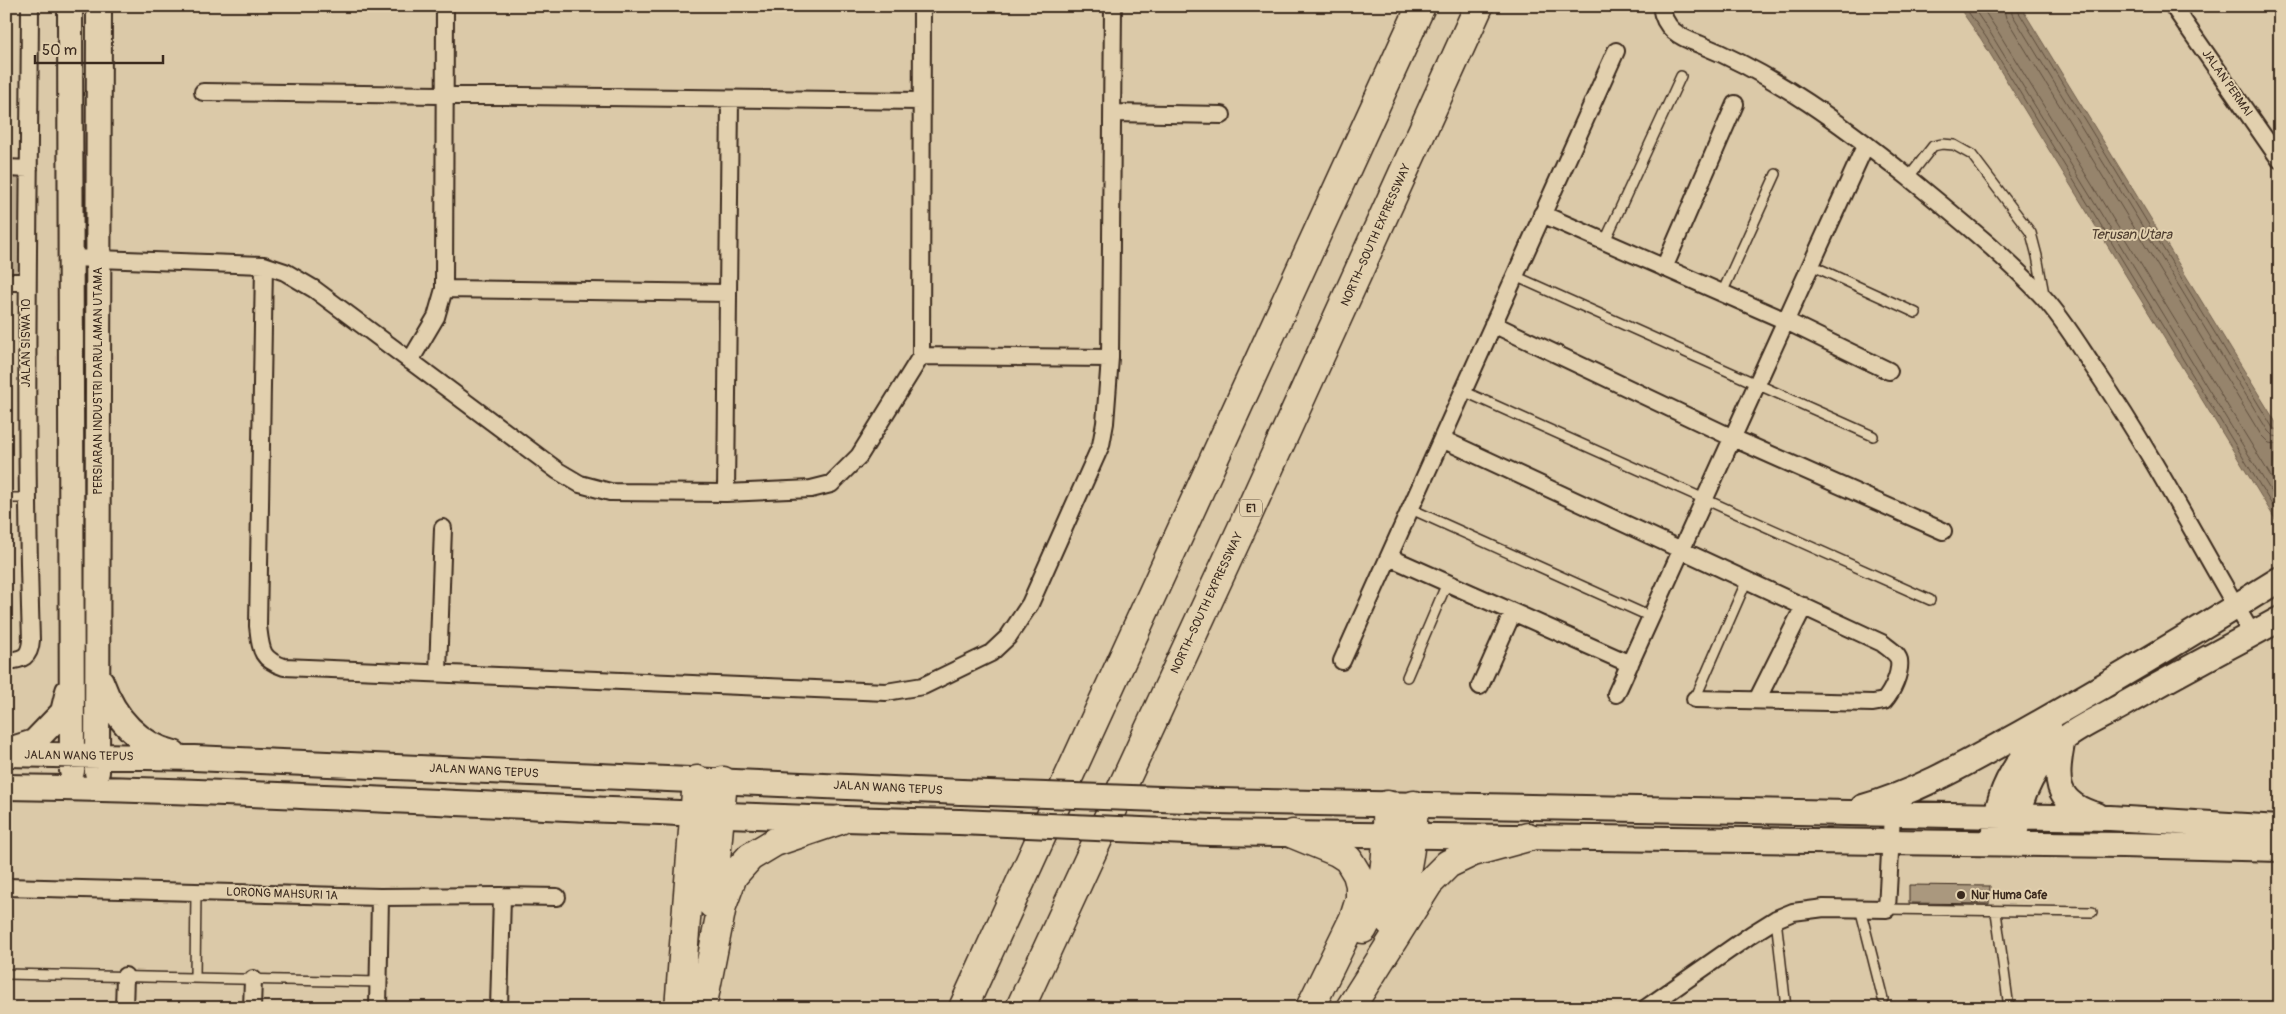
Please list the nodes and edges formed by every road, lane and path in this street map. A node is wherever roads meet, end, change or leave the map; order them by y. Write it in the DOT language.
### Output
graph roads {
  1 [pos="30,6"];
  2 [pos="70,6"];
  3 [pos="99,6"];
  4 [pos="444,6"];
  5 [pos="922,6"];
  6 [pos="1113,6"];
  7 [pos="1421,6"];
  8 [pos="1480,6"];
  9 [pos="1661,6"];
  10 [pos="2173,6"];
  11 [pos="1616,51"];
  12 [pos="1681,76"];
  13 [pos="203,92"];
  14 [pos="444,95"];
  15 [pos="730,99"];
  16 [pos="921,101"];
  17 [pos="1736,104"];
  18 [pos="1113,113"];
  19 [pos="1222,114"];
  20 [pos="1866,144"];
  21 [pos="2280,160"];
  22 [pos="6,168"];
  23 [pos="29,169"];
  24 [pos="1776,174"];
  25 [pos="1908,178"];
  26 [pos="1542,214"];
  27 [pos="1605,241"];
  28 [pos="71,258"];
  29 [pos="98,260"];
  30 [pos="264,265"];
  31 [pos="1811,265"];
  32 [pos="1664,268"];
  33 [pos="1515,276"];
  34 [pos="6,282"];
  35 [pos="26,282"];
  36 [pos="444,289"];
  37 [pos="728,292"];
  38 [pos="1722,293"];
  39 [pos="2044,299"];
  40 [pos="1916,314"];
  41 [pos="1786,321"];
  42 [pos="1493,324"];
  43 [pos="920,356"];
  44 [pos="1110,358"];
  45 [pos="410,362"];
  46 [pos="1889,370"];
  47 [pos="1757,384"];
  48 [pos="1463,391"];
  49 [pos="1873,436"];
  50 [pos="1733,438"];
  51 [pos="1442,439"];
  52 [pos="726,493"];
  53 [pos="6,498"];
  54 [pos="26,498"];
  55 [pos="1704,500"];
  56 [pos="1410,509"];
  57 [pos="443,528"];
  58 [pos="1943,531"];
  59 [pos="1681,550"];
  60 [pos="1388,557"];
  61 [pos="1747,580"];
  62 [pos="2276,581"];
  63 [pos="1447,583"];
  64 [pos="1930,600"];
  65 [pos="1804,606"];
  66 [pos="2236,606"];
  67 [pos="1513,612"];
  68 [pos="1651,617"];
  69 [pos="2280,619"];
  70 [pos="2252,634"];
  71 [pos="6,661"];
  72 [pos="1342,661"];
  73 [pos="1630,664"];
  74 [pos="72,672"];
  75 [pos="98,672"];
  76 [pos="438,672"];
  77 [pos="1407,677"];
  78 [pos="1480,686"];
  79 [pos="1616,694"];
  80 [pos="1695,699"];
  81 [pos="1757,700"];
  82 [pos="2071,705"];
  83 [pos="2063,739"];
  84 [pos="6,752"];
  85 [pos="73,756"];
  86 [pos="97,756"];
  87 [pos="194,758"];
  88 [pos="710,781"];
  89 [pos="6,787"];
  90 [pos="72,788"];
  91 [pos="97,789"];
  92 [pos="1387,804"];
  93 [pos="1414,805"];
  94 [pos="708,814"];
  95 [pos="1838,814"];
  96 [pos="1892,815"];
  97 [pos="2006,816"];
  98 [pos="2110,818"];
  99 [pos="840,820"];
  100 [pos="2280,828"];
  101 [pos="1293,834"];
  102 [pos="1400,835"];
  103 [pos="1528,837"];
  104 [pos="1890,842"];
  105 [pos="2005,843"];
  106 [pos="2280,849"];
  107 [pos="6,887"];
  108 [pos="196,891"];
  109 [pos="502,896"];
  110 [pos="380,898"];
  111 [pos="557,898"];
  112 [pos="1860,908"];
  113 [pos="1887,909"];
  114 [pos="1996,912"];
  115 [pos="2092,912"];
  116 [pos="1776,919"];
  117 [pos="6,974"];
  118 [pos="125,976"];
  119 [pos="195,978"];
  120 [pos="253,979"];
  121 [pos="379,982"];
  122 [pos="1883,999"];
  123 [pos="703,1003"];
  124 [pos="963,1004"];
  125 [pos="124,1008"];
  126 [pos="252,1008"];
  127 [pos="378,1008"];
  128 [pos="499,1008"];
  129 [pos="679,1008"];
  130 [pos="1020,1008"];
  131 [pos="1310,1008"];
  132 [pos="1317,1008"];
  133 [pos="1345,1008"];
  134 [pos="1350,1008"];
  135 [pos="1646,1008"];
  136 [pos="1786,1008"];
  137 [pos="2009,1008"];
  1 -- 23 [label="street, JALAN SISWA 10"];
  2 -- 28 [label="main road"];
  3 -- 29 [label="main road, PERSIARAN INDUSTRI DARULAMAN UTAMA"];
  4 -- 14 [label="street"];
  5 -- 16 [label="street"];
  6 -- 18 [label="street"];
  7 -- 124 [label="highway"];
  8 -- 130 [label="highway, NORTH–SOUTH EXPRESSWAY / E1"];
  9 -- 20 [label="street"];
  10 -- 21 [label="street, JALAN PERMAI"];
  11 -- 26 [label="street"];
  12 -- 27 [label="lane"];
  13 -- 14 [label="street"];
  14 -- 15 [label="street"];
  14 -- 36 [label="street"];
  15 -- 16 [label="street"];
  15 -- 37 [label="street"];
  16 -- 43 [label="street"];
  17 -- 32 [label="street"];
  18 -- 19 [label="street"];
  18 -- 44 [label="street"];
  20 -- 25 [label="street"];
  20 -- 31 [label="street"];
  22 -- 23 [label="street"];
  23 -- 35 [label="street, JALAN SISWA 10"];
  24 -- 38 [label="lane"];
  25 -- 39 [label="street"];
  25 -- 39 [label="lane"];
  26 -- 27 [label="street"];
  26 -- 33 [label="street"];
  27 -- 32 [label="street"];
  28 -- 29 [label="street"];
  28 -- 74 [label="main road"];
  29 -- 30 [label="street"];
  29 -- 75 [label="main road, PERSIARAN INDUSTRI DARULAMAN UTAMA"];
  30 -- 45 [label="street"];
  30 -- 76 [label="street"];
  31 -- 40 [label="lane"];
  31 -- 41 [label="street"];
  32 -- 38 [label="street"];
  33 -- 42 [label="street"];
  33 -- 47 [label="lane"];
  34 -- 35 [label="street"];
  35 -- 54 [label="street, JALAN SISWA 10"];
  36 -- 37 [label="street"];
  36 -- 45 [label="street"];
  37 -- 52 [label="street"];
  38 -- 41 [label="street"];
  39 -- 66 [label="street"];
  41 -- 46 [label="street"];
  41 -- 47 [label="street"];
  42 -- 48 [label="street"];
  42 -- 50 [label="street"];
  43 -- 44 [label="street"];
  43 -- 52 [label="street"];
  44 -- 76 [label="street"];
  45 -- 52 [label="street"];
  47 -- 49 [label="lane"];
  47 -- 50 [label="street"];
  48 -- 51 [label="street"];
  48 -- 55 [label="lane"];
  50 -- 55 [label="street"];
  50 -- 58 [label="street"];
  51 -- 56 [label="street"];
  51 -- 59 [label="street"];
  53 -- 54 [label="lane"];
  54 -- 71 [label="street, JALAN SISWA 10"];
  55 -- 59 [label="street"];
  55 -- 64 [label="lane"];
  56 -- 60 [label="street"];
  56 -- 68 [label="lane"];
  57 -- 76 [label="street"];
  59 -- 61 [label="street"];
  59 -- 68 [label="street"];
  60 -- 63 [label="street"];
  60 -- 72 [label="street"];
  61 -- 65 [label="street"];
  61 -- 80 [label="lane"];
  62 -- 66 [label="main road"];
  63 -- 67 [label="street"];
  63 -- 77 [label="lane"];
  65 -- 81 [label="street"];
  65 -- 81 [label="street"];
  66 -- 70 [label="street"];
  66 -- 82 [label="main road"];
  67 -- 73 [label="street"];
  67 -- 78 [label="street"];
  68 -- 73 [label="street"];
  69 -- 70 [label="main road"];
  70 -- 83 [label="main road"];
  73 -- 79 [label="street"];
  74 -- 84 [label="main road"];
  74 -- 85 [label="main road"];
  75 -- 86 [label="main road, PERSIARAN INDUSTRI DARULAMAN UTAMA"];
  75 -- 87 [label="main road"];
  80 -- 81 [label="street"];
  82 -- 95 [label="main road"];
  82 -- 97 [label="main road"];
  83 -- 97 [label="main road"];
  83 -- 98 [label="main road"];
  84 -- 85 [label="main road, JALAN WANG TEPUS"];
  85 -- 86 [label="main road, JALAN WANG TEPUS"];
  85 -- 90 [label="main road"];
  86 -- 87 [label="main road, JALAN WANG TEPUS"];
  86 -- 91 [label="main road, PERSIARAN INDUSTRI DARULAMAN UTAMA"];
  87 -- 88 [label="main road, JALAN WANG TEPUS"];
  88 -- 92 [label="main road, JALAN WANG TEPUS, bridge"];
  88 -- 94 [label="highway"];
  89 -- 90 [label="main road"];
  90 -- 91 [label="main road"];
  91 -- 94 [label="main road"];
  92 -- 93 [label="main road, JALAN WANG TEPUS"];
  92 -- 102 [label="highway"];
  93 -- 95 [label="main road, JALAN WANG TEPUS"];
  93 -- 102 [label="highway"];
  94 -- 99 [label="main road"];
  94 -- 123 [label="highway"];
  94 -- 129 [label="highway"];
  95 -- 96 [label="main road, JALAN WANG TEPUS"];
  96 -- 97 [label="main road, JALAN WANG TEPUS"];
  96 -- 104 [label="street"];
  97 -- 98 [label="main road, JALAN WANG TEPUS"];
  97 -- 105 [label="main road"];
  98 -- 100 [label="main road"];
  99 -- 101 [label="main road, bridge"];
  99 -- 123 [label="highway"];
  101 -- 102 [label="main road"];
  101 -- 131 [label="highway"];
  102 -- 103 [label="main road"];
  102 -- 132 [label="highway"];
  102 -- 133 [label="highway"];
  103 -- 104 [label="main road"];
  103 -- 134 [label="highway"];
  104 -- 105 [label="main road"];
  104 -- 113 [label="street"];
  105 -- 106 [label="main road"];
  107 -- 108 [label="street, LORONG MAHSURI 1A"];
  108 -- 110 [label="street, LORONG MAHSURI 1A"];
  108 -- 119 [label="lane"];
  109 -- 110 [label="street, LORONG MAHSURI 1A"];
  109 -- 111 [label="street, LORONG MAHSURI 1A"];
  109 -- 128 [label="street"];
  110 -- 121 [label="street"];
  112 -- 113 [label="street"];
  112 -- 116 [label="street"];
  112 -- 122 [label="lane"];
  113 -- 114 [label="lane"];
  114 -- 115 [label="lane"];
  114 -- 137 [label="lane"];
  116 -- 135 [label="street"];
  116 -- 136 [label="lane"];
  117 -- 118 [label="lane"];
  118 -- 119 [label="lane"];
  118 -- 125 [label="street"];
  119 -- 120 [label="lane"];
  120 -- 121 [label="lane"];
  120 -- 126 [label="street"];
  121 -- 127 [label="street"];
}
